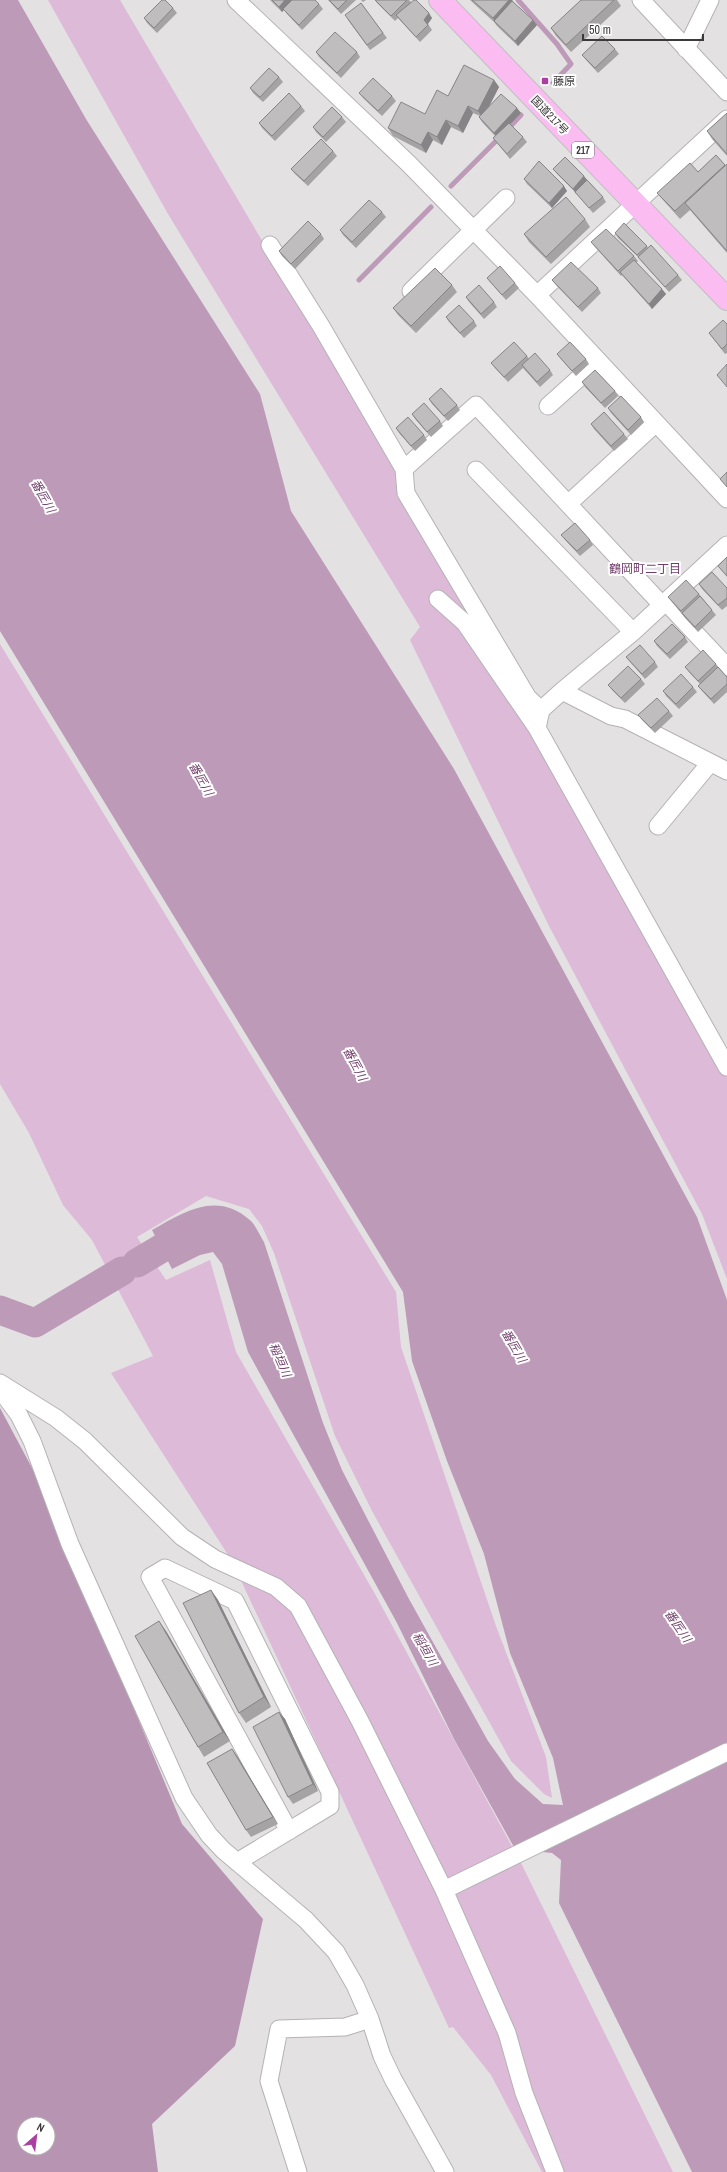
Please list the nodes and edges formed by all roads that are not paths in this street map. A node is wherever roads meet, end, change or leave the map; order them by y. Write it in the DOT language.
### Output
graph roads {
  1 [pos="236,0"];
  2 [pos="440,0"];
  3 [pos="641,0"];
  4 [pos="710,0"];
  5 [pos="686,48"];
  6 [pos="727,92"];
  7 [pos="727,119"];
  8 [pos="506,198"];
  9 [pos="635,204"];
  10 [pos="473,229"];
  11 [pos="270,245"];
  12 [pos="411,291"];
  13 [pos="537,295"];
  14 [pos="727,299"];
  15 [pos="598,361"];
  16 [pos="548,406"];
  17 [pos="656,423"];
  18 [pos="404,469"];
  19 [pos="476,470"];
  20 [pos="727,499"];
  21 [pos="568,504"];
  22 [pos="727,545"];
  23 [pos="438,599"];
  24 [pos="664,603"];
  25 [pos="633,632"];
  26 [pos="726,665"];
  27 [pos="562,692"];
  28 [pos="541,710"];
  29 [pos="537,728"];
  30 [pos="710,763"];
  31 [pos="727,771"];
  32 [pos="658,826"];
  33 [pos="727,1067"];
  34 [pos="0,1383"];
  35 [pos="0,1389"];
  36 [pos="727,1752"];
  37 [pos="289,1830"];
  38 [pos="237,1862"];
  39 [pos="447,1888"];
  40 [pos="370,2019"];
  41 [pos="298,2172"];
  42 [pos="445,2172"];
  43 [pos="555,2172"];
  1 -- 10 [label="street"];
  2 -- 9 [label="highway, 国道217号 / 217"];
  3 -- 5 [label="street"];
  4 -- 5 [label="street"];
  5 -- 6 [label="street"];
  7 -- 9 [label="street"];
  8 -- 10 [label="street"];
  9 -- 13 [label="street"];
  9 -- 14 [label="highway, 国道217号 / 217"];
  10 -- 12 [label="street"];
  10 -- 13 [label="street"];
  11 -- 18 [label="street"];
  13 -- 15 [label="street"];
  15 -- 16 [label="street"];
  15 -- 17 [label="street"];
  17 -- 20 [label="street"];
  17 -- 21 [label="street"];
  18 -- 21 [label="street"];
  18 -- 28 [label="street"];
  19 -- 25 [label="street"];
  21 -- 24 [label="street"];
  22 -- 24 [label="street"];
  23 -- 29 [label="street"];
  24 -- 25 [label="street"];
  24 -- 26 [label="street"];
  25 -- 27 [label="street"];
  27 -- 28 [label="street"];
  27 -- 30 [label="street"];
  28 -- 29 [label="street"];
  29 -- 33 [label="street"];
  30 -- 31 [label="street"];
  30 -- 32 [label="street"];
  34 -- 39 [label="street"];
  35 -- 38 [label="street"];
  36 -- 39 [label="street"];
  37 -- 37 [label="street"];
  37 -- 38 [label="street"];
  38 -- 40 [label="street"];
  39 -- 43 [label="street"];
  40 -- 41 [label="street"];
  40 -- 42 [label="street"];
}
